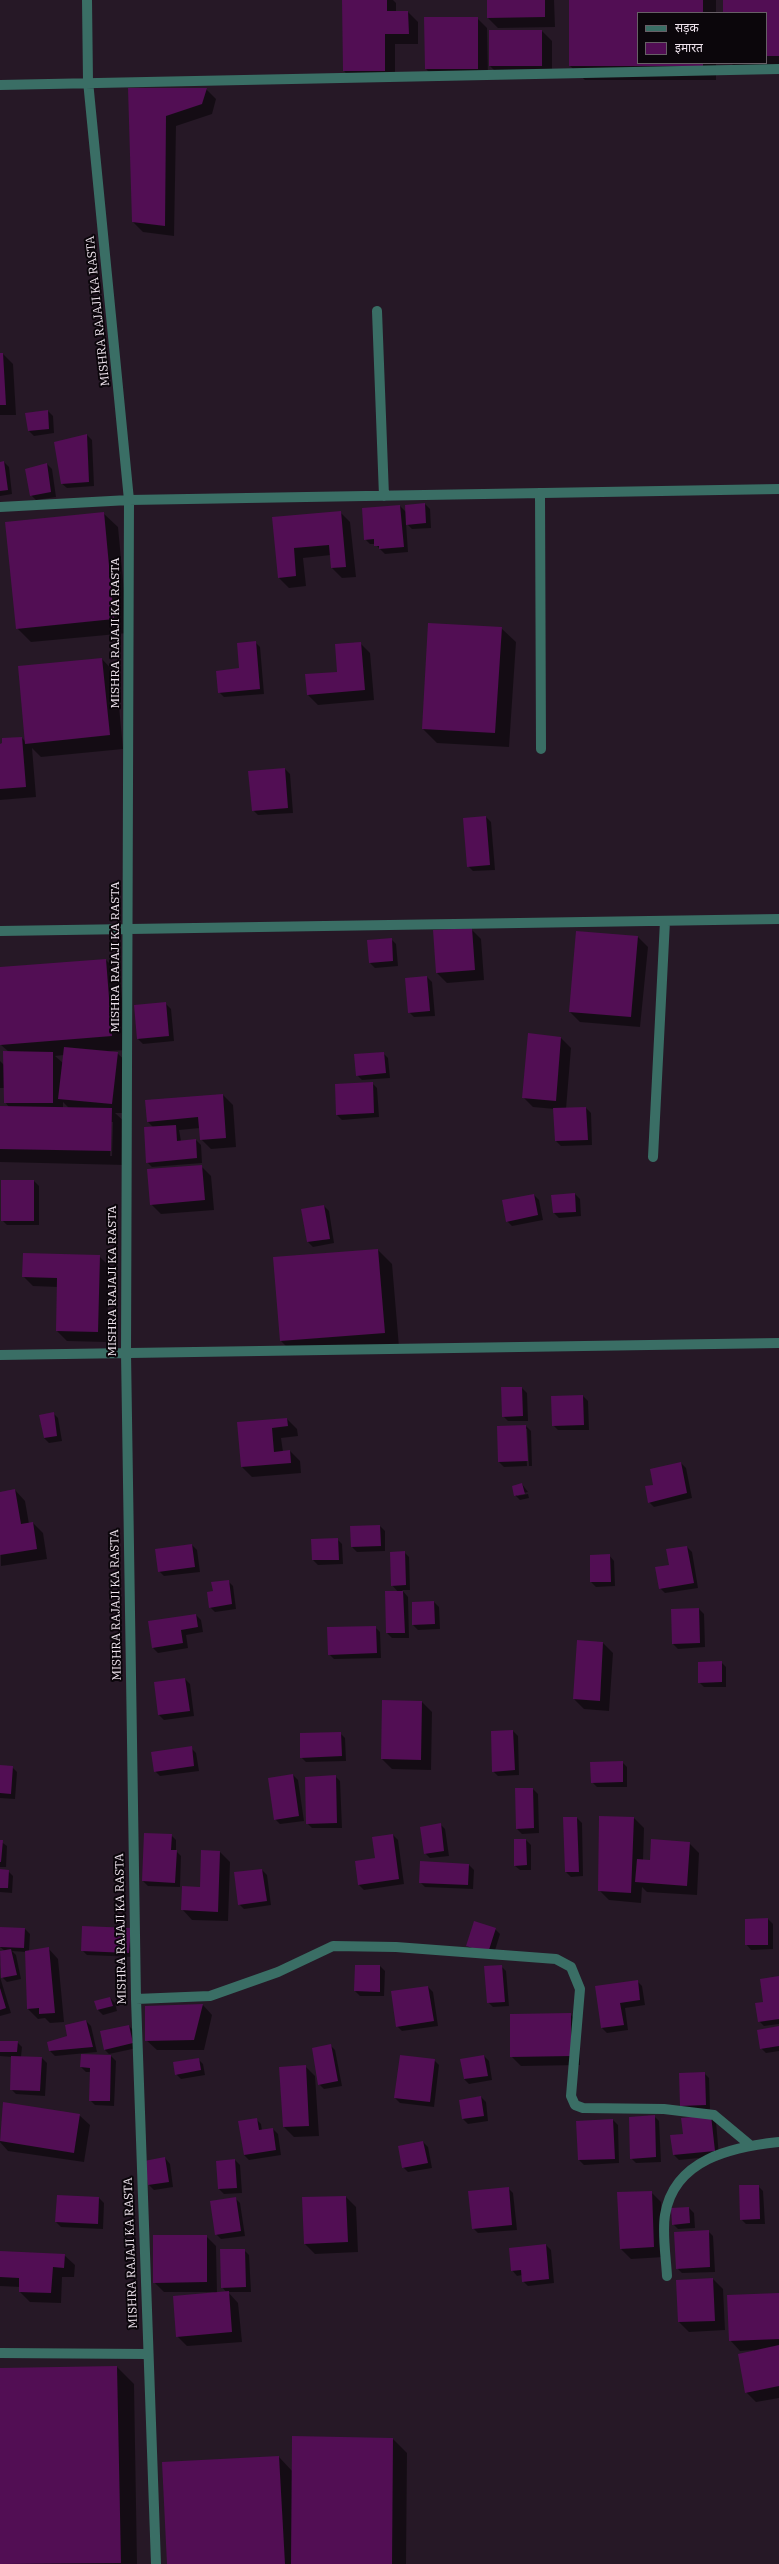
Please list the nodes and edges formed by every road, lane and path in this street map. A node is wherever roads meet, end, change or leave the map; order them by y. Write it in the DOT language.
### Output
graph roads {
  1 [pos="87,0"];
  2 [pos="779,69"];
  3 [pos="88,81"];
  4 [pos="0,85"];
  5 [pos="377,311"];
  6 [pos="779,489"];
  7 [pos="540,493"];
  8 [pos="384,496"];
  9 [pos="129,500"];
  10 [pos="0,507"];
  11 [pos="541,749"];
  12 [pos="779,919"];
  13 [pos="665,921"];
  14 [pos="129,931"];
  15 [pos="0,932"];
  16 [pos="653,1157"];
  17 [pos="779,1343"];
  18 [pos="126,1353"];
  19 [pos="0,1355"];
  20 [pos="136,1999"];
  21 [pos="779,2142"];
  22 [pos="750,2145"];
  23 [pos="667,2276"];
  24 [pos="0,2354"];
  25 [pos="147,2354"];
  26 [pos="156,2564"];
  1 -- 3 [label="street, MISHRA RAJAJI KA RASTA"];
  2 -- 3 [label="street"];
  3 -- 4 [label="street"];
  3 -- 9 [label="street, MISHRA RAJAJI KA RASTA"];
  5 -- 8 [label="street"];
  6 -- 7 [label="street"];
  7 -- 8 [label="street"];
  7 -- 11 [label="street"];
  8 -- 9 [label="street"];
  9 -- 10 [label="street"];
  9 -- 14 [label="street, MISHRA RAJAJI KA RASTA"];
  12 -- 13 [label="street"];
  13 -- 14 [label="street"];
  13 -- 16 [label="street"];
  14 -- 15 [label="street"];
  14 -- 18 [label="street, MISHRA RAJAJI KA RASTA"];
  17 -- 18 [label="street"];
  18 -- 19 [label="street"];
  18 -- 20 [label="street, MISHRA RAJAJI KA RASTA"];
  20 -- 22 [label="street"];
  20 -- 25 [label="street, MISHRA RAJAJI KA RASTA"];
  21 -- 22 [label="street"];
  22 -- 23 [label="street"];
  24 -- 25 [label="street"];
  25 -- 26 [label="street, MISHRA RAJAJI KA RASTA"];
}
